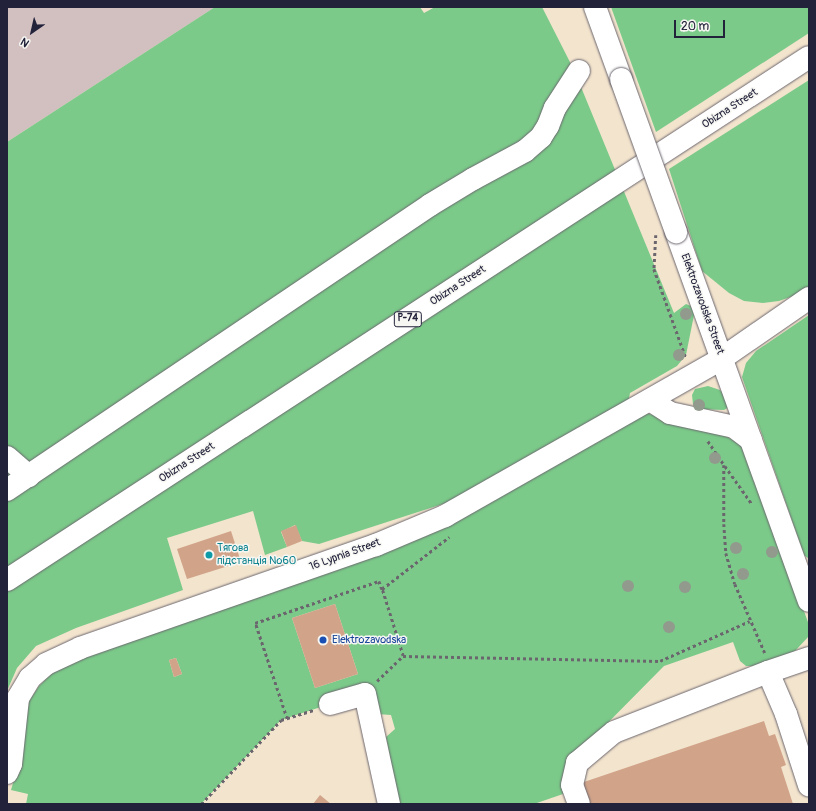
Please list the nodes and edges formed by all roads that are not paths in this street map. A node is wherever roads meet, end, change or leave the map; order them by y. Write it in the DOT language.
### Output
graph roads {
  1 [pos="595,7"];
  2 [pos="809,57"];
  3 [pos="579,71"];
  4 [pos="809,298"];
  5 [pos="721,359"];
  6 [pos="650,400"];
  7 [pos="751,440"];
  8 [pos="7,457"];
  9 [pos="29,476"];
  10 [pos="7,490"];
  11 [pos="7,580"];
  12 [pos="808,593"];
  13 [pos="809,658"];
  14 [pos="770,671"];
  15 [pos="330,704"];
  16 [pos="7,773"];
  17 [pos="809,785"];
  18 [pos="389,804"];
  19 [pos="579,804"];
  1 -- 5 [label="main road, Elektrozavodska Street, bridge"];
  2 -- 11 [label="main road, Obizna Street / Р-74"];
  3 -- 9 [label="main road"];
  4 -- 5 [label="main road, 16 Lypnia Street"];
  5 -- 6 [label="main road, 16 Lypnia Street"];
  5 -- 7 [label="main road, Elektrozavodska Street"];
  6 -- 7 [label="main road"];
  6 -- 16 [label="main road, 16 Lypnia Street"];
  7 -- 12 [label="main road, Elektrozavodska Street"];
  8 -- 9 [label="main road"];
  9 -- 10 [label="main road"];
  13 -- 14 [label="main road"];
  14 -- 17 [label="main road"];
  14 -- 19 [label="main road"];
  15 -- 18 [label="main road"];
}
